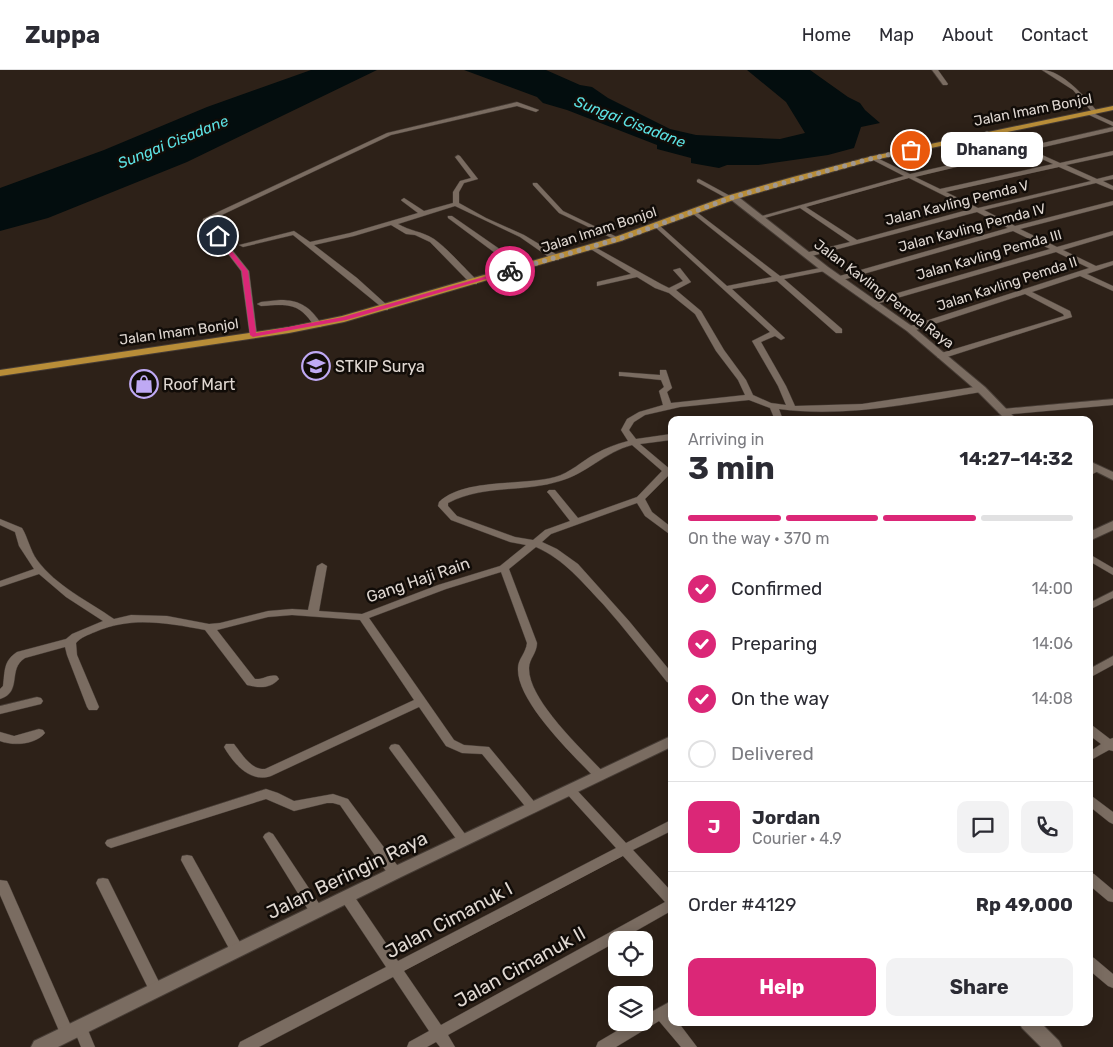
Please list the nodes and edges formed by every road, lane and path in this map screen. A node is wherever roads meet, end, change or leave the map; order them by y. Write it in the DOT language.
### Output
graph roads {
  1 [pos="935,70"];
  2 [pos="1045,70"];
  3 [pos="945,84"];
  4 [pos="1113,108"];
  5 [pos="536,110"];
  6 [pos="1092,112"];
  7 [pos="1113,124"];
  8 [pos="1113,129"];
  9 [pos="987,133"];
  10 [pos="1024,149"];
  11 [pos="1113,152"];
  12 [pos="458,157"];
  13 [pos="873,158"];
  14 [pos="1060,164"];
  15 [pos="910,176"];
  16 [pos="1113,177"];
  17 [pos="700,181"];
  18 [pos="1096,181"];
  19 [pos="535,184"];
  20 [pos="1113,188"];
  21 [pos="940,191"];
  22 [pos="731,197"];
  23 [pos="404,200"];
  24 [pos="456,204"];
  25 [pos="1113,204"];
  26 [pos="802,207"];
  27 [pos="977,210"];
  28 [pos="694,212"];
  29 [pos="422,213"];
  30 [pos="761,217"];
  31 [pos="450,218"];
  32 [pos="392,223"];
  33 [pos="656,226"];
  34 [pos="1015,228"];
  35 [pos="1113,233"];
  36 [pos="618,239"];
  37 [pos="855,242"];
  38 [pos="243,245"];
  39 [pos="308,245"];
  40 [pos="591,247"];
  41 [pos="1055,248"];
  42 [pos="808,255"];
  43 [pos="556,258"];
  44 [pos="1113,263"];
  45 [pos="521,268"];
  46 [pos="825,269"];
  47 [pos="1096,269"];
  48 [pos="677,270"];
  49 [pos="638,274"];
  50 [pos="1082,274"];
  51 [pos="778,278"];
  52 [pos="838,278"];
  53 [pos="474,282"];
  54 [pos="600,284"];
  55 [pos="727,288"];
  56 [pos="1113,289"];
  57 [pos="670,290"];
  58 [pos="1025,292"];
  59 [pos="873,302"];
  60 [pos="261,304"];
  61 [pos="385,308"];
  62 [pos="318,325"];
  63 [pos="910,329"];
  64 [pos="839,331"];
  65 [pos="253,335"];
  66 [pos="941,356"];
  67 [pos="0,373"];
  68 [pos="622,374"];
  69 [pos="981,389"];
  70 [pos="750,397"];
  71 [pos="1113,402"];
  72 [pos="773,405"];
  73 [pos="668,406"];
  74 [pos="792,408"];
  75 [pos="777,416"];
  76 [pos="1007,416"];
  77 [pos="1015,416"];
  78 [pos="668,437"];
  79 [pos="633,442"];
  80 [pos="1093,469"];
  81 [pos="668,471"];
  82 [pos="668,473"];
  83 [pos="1113,477"];
  84 [pos="552,492"];
  85 [pos="640,499"];
  86 [pos="0,522"];
  87 [pos="576,522"];
  88 [pos="1113,525"];
  89 [pos="668,530"];
  90 [pos="1093,535"];
  91 [pos="535,542"];
  92 [pos="1093,560"];
  93 [pos="322,566"];
  94 [pos="504,568"];
  95 [pos="40,570"];
  96 [pos="1113,572"];
  97 [pos="0,584"];
  98 [pos="1113,594"];
  99 [pos="1093,604"];
  100 [pos="312,612"];
  101 [pos="363,617"];
  102 [pos="112,622"];
  103 [pos="209,627"];
  104 [pos="70,642"];
  105 [pos="1113,660"];
  106 [pos="1093,672"];
  107 [pos="668,676"];
  108 [pos="273,679"];
  109 [pos="0,695"];
  110 [pos="37,700"];
  111 [pos="421,701"];
  112 [pos="93,707"];
  113 [pos="0,710"];
  114 [pos="1093,732"];
  115 [pos="39,733"];
  116 [pos="0,736"];
  117 [pos="668,742"];
  118 [pos="1112,744"];
  119 [pos="230,747"];
  120 [pos="395,748"];
  121 [pos="1093,755"];
  122 [pos="600,776"];
  123 [pos="570,790"];
  124 [pos="1093,803"];
  125 [pos="533,808"];
  126 [pos="1113,819"];
  127 [pos="668,828"];
  128 [pos="269,837"];
  129 [pos="464,841"];
  130 [pos="110,843"];
  131 [pos="625,849"];
  132 [pos="187,860"];
  133 [pos="395,873"];
  134 [pos="1093,881"];
  135 [pos="103,883"];
  136 [pos="2,884"];
  137 [pos="347,897"];
  138 [pos="668,897"];
  139 [pos="1113,897"];
  140 [pos="668,907"];
  141 [pos="317,912"];
  142 [pos="237,950"];
  143 [pos="1093,965"];
  144 [pos="395,969"];
  145 [pos="1113,982"];
  146 [pos="156,990"];
  147 [pos="666,1010"];
  148 [pos="676,1026"];
  149 [pos="1032,1026"];
  150 [pos="74,1030"];
  151 [pos="438,1033"];
  152 [pos="40,1047"];
  153 [pos="88,1047"];
  154 [pos="245,1047"];
  155 [pos="414,1047"];
  156 [pos="448,1047"];
  157 [pos="603,1047"];
  158 [pos="690,1047"];
  159 [pos="1054,1047"];
  1 -- 3 [label="street"];
  2 -- 6 [label="street"];
  4 -- 6 [label="main road, Jalan Imam Bonjol"];
  5 -- 65 [label="street"];
  6 -- 7 [label="street"];
  6 -- 9 [label="main road, Jalan Imam Bonjol"];
  8 -- 10 [label="street"];
  9 -- 10 [label="street"];
  9 -- 13 [label="main road, Jalan Imam Bonjol"];
  10 -- 14 [label="street"];
  10 -- 15 [label="street"];
  11 -- 14 [label="street"];
  12 -- 24 [label="street"];
  13 -- 15 [label="street"];
  13 -- 22 [label="main road, Jalan Imam Bonjol"];
  14 -- 18 [label="street"];
  14 -- 21 [label="street"];
  15 -- 21 [label="street"];
  15 -- 26 [label="street"];
  16 -- 18 [label="street, Jalan Kavling Pemda V"];
  17 -- 22 [label="street"];
  18 -- 20 [label="street"];
  18 -- 27 [label="street, Jalan Kavling Pemda V"];
  19 -- 36 [label="street"];
  21 -- 27 [label="street"];
  22 -- 28 [label="main road, Jalan Imam Bonjol"];
  22 -- 30 [label="street, Jalan Kavling Pemda Raya"];
  23 -- 29 [label="street"];
  24 -- 29 [label="street"];
  24 -- 43 [label="street"];
  25 -- 34 [label="street, Jalan Kavling Pemda IV"];
  26 -- 30 [label="street"];
  26 -- 37 [label="street"];
  27 -- 34 [label="street"];
  27 -- 37 [label="street, Jalan Kavling Pemda V"];
  28 -- 33 [label="main road, Jalan Imam Bonjol"];
  28 -- 51 [label="street"];
  29 -- 32 [label="street"];
  30 -- 42 [label="street, Jalan Kavling Pemda Raya"];
  31 -- 45 [label="street"];
  32 -- 39 [label="street"];
  32 -- 53 [label="street"];
  33 -- 36 [label="main road, Jalan Imam Bonjol"];
  33 -- 55 [label="street"];
  34 -- 41 [label="street"];
  34 -- 52 [label="street, Jalan Kavling Pemda IV"];
  35 -- 41 [label="street, Jalan Kavling Pemda III"];
  36 -- 40 [label="main road, Jalan Imam Bonjol"];
  37 -- 42 [label="street, Jalan Kavling Pemda V"];
  38 -- 39 [label="street"];
  39 -- 61 [label="street"];
  40 -- 43 [label="main road, Jalan Imam Bonjol"];
  40 -- 49 [label="street"];
  41 -- 47 [label="street"];
  41 -- 59 [label="street, Jalan Kavling Pemda III"];
  42 -- 46 [label="street, Jalan Kavling Pemda Raya"];
  43 -- 45 [label="main road, Jalan Imam Bonjol"];
  44 -- 47 [label="street, Jalan Kavling Pemda II"];
  45 -- 53 [label="main road, Jalan Imam Bonjol"];
  46 -- 51 [label="street"];
  46 -- 52 [label="street, Jalan Kavling Pemda Raya"];
  47 -- 50 [label="street, Jalan Kavling Pemda II"];
  48 -- 57 [label="street"];
  49 -- 54 [label="street"];
  49 -- 57 [label="street"];
  50 -- 56 [label="street"];
  50 -- 58 [label="street, Jalan Kavling Pemda II"];
  51 -- 55 [label="street"];
  51 -- 64 [label="street"];
  52 -- 59 [label="street, Jalan Kavling Pemda Raya"];
  53 -- 61 [label="main road, Jalan Imam Bonjol"];
  55 -- 74 [label="street"];
  57 -- 70 [label="street"];
  58 -- 63 [label="street, Jalan Kavling Pemda II"];
  58 -- 66 [label="street"];
  59 -- 63 [label="street, Jalan Kavling Pemda Raya"];
  60 -- 62 [label="street"];
  61 -- 62 [label="main road, Jalan Imam Bonjol"];
  62 -- 65 [label="main road, Jalan Imam Bonjol"];
  63 -- 66 [label="street, Jalan Kavling Pemda Raya"];
  65 -- 67 [label="main road, Jalan Imam Bonjol"];
  66 -- 69 [label="street, Jalan Kavling Pemda Raya"];
  68 -- 73 [label="street"];
  69 -- 74 [label="street"];
  69 -- 76 [label="street, Jalan Kavling Pemda Raya"];
  70 -- 72 [label="street"];
  70 -- 73 [label="street"];
  71 -- 77 [label="street"];
  72 -- 74 [label="street"];
  72 -- 75 [label="street"];
  73 -- 79 [label="street"];
  78 -- 79 [label="street"];
  79 -- 81 [label="street"];
  79 -- 91 [label="street"];
  80 -- 83 [label="street"];
  82 -- 85 [label="street"];
  84 -- 87 [label="street"];
  85 -- 87 [label="street"];
  85 -- 89 [label="street"];
  86 -- 95 [label="street"];
  87 -- 91 [label="street"];
  88 -- 90 [label="street"];
  91 -- 94 [label="street"];
  91 -- 107 [label="street"];
  92 -- 96 [label="street"];
  93 -- 100 [label="street"];
  94 -- 101 [label="street, Gang Haji Rain"];
  94 -- 122 [label="street"];
  95 -- 97 [label="street"];
  95 -- 102 [label="street"];
  98 -- 99 [label="street"];
  100 -- 101 [label="street, Gang Haji Rain"];
  100 -- 103 [label="street, Gang Haji Rain"];
  101 -- 111 [label="street"];
  102 -- 103 [label="street, Gang Haji Rain"];
  102 -- 104 [label="street, Gang Haji Rain"];
  103 -- 108 [label="street"];
  104 -- 109 [label="street, Gang Haji Rain"];
  104 -- 112 [label="street"];
  105 -- 106 [label="street"];
  110 -- 113 [label="street"];
  111 -- 119 [label="street"];
  111 -- 125 [label="street"];
  114 -- 118 [label="street"];
  115 -- 116 [label="street"];
  117 -- 122 [label="street, Jalan Beringin Raya"];
  118 -- 121 [label="street"];
  120 -- 129 [label="street"];
  122 -- 123 [label="street, Jalan Beringin Raya"];
  123 -- 125 [label="street, Jalan Beringin Raya"];
  123 -- 131 [label="street"];
  124 -- 126 [label="street"];
  125 -- 129 [label="street, Jalan Beringin Raya"];
  127 -- 131 [label="street, Jalan Cimanuk I"];
  128 -- 141 [label="street"];
  129 -- 133 [label="street, Jalan Beringin Raya"];
  130 -- 133 [label="street"];
  131 -- 138 [label="street"];
  131 -- 144 [label="street, Jalan Cimanuk I"];
  132 -- 142 [label="street"];
  133 -- 137 [label="street, Jalan Beringin Raya"];
  134 -- 139 [label="street"];
  135 -- 146 [label="street"];
  136 -- 150 [label="street"];
  137 -- 141 [label="street, Jalan Beringin Raya"];
  137 -- 144 [label="street"];
  140 -- 151 [label="street, Jalan Cimanuk II"];
  141 -- 142 [label="street, Jalan Beringin Raya"];
  142 -- 146 [label="street, Jalan Beringin Raya"];
  143 -- 145 [label="street"];
  144 -- 151 [label="street"];
  144 -- 154 [label="street, Jalan Cimanuk I"];
  146 -- 150 [label="street, Jalan Beringin Raya"];
  147 -- 157 [label="street"];
  148 -- 158 [label="street"];
  149 -- 159 [label="street"];
  150 -- 152 [label="street, Jalan Beringin Raya"];
  150 -- 153 [label="street"];
  151 -- 155 [label="street, Jalan Cimanuk II"];
  151 -- 156 [label="street"];
}
